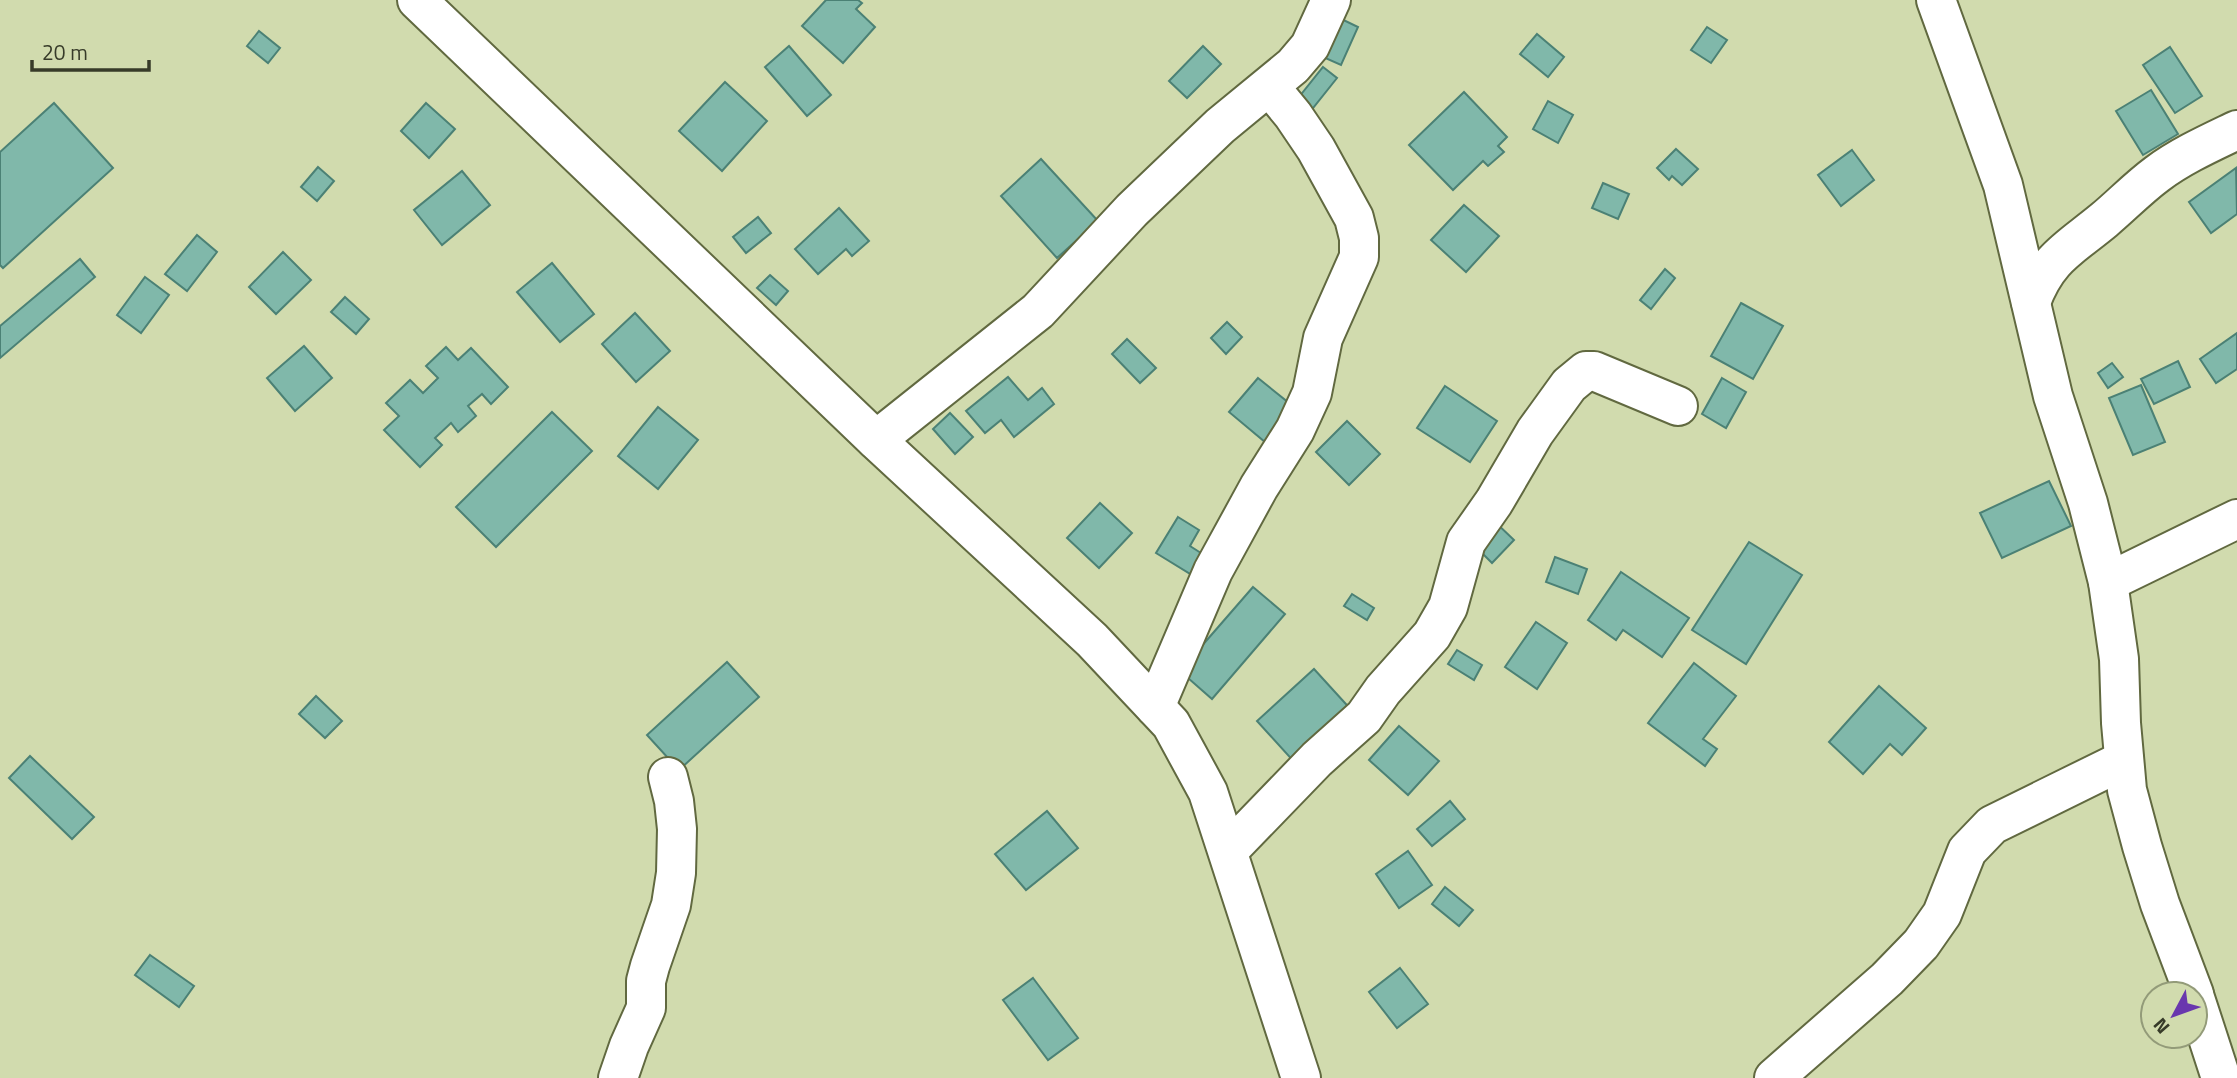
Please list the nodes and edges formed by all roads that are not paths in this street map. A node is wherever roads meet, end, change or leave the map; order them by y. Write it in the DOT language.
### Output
graph roads {
  1 [pos="417,0"];
  2 [pos="1331,0"];
  3 [pos="1936,0"];
  4 [pos="1270,87"];
  5 [pos="2237,131"];
  6 [pos="2031,302"];
  7 [pos="1678,407"];
  8 [pos="876,440"];
  9 [pos="2237,519"];
  10 [pos="2108,582"];
  11 [pos="1155,707"];
  12 [pos="2124,760"];
  13 [pos="668,777"];
  14 [pos="1228,851"];
  15 [pos="2188,980"];
  16 [pos="2209,1042"];
  17 [pos="618,1078"];
  18 [pos="1301,1078"];
  19 [pos="1774,1078"];
  20 [pos="2221,1078"];
  1 -- 8 [label="street"];
  2 -- 4 [label="street"];
  3 -- 6 [label="street"];
  4 -- 8 [label="street"];
  4 -- 11 [label="street"];
  5 -- 6 [label="street"];
  6 -- 10 [label="street"];
  7 -- 14 [label="street"];
  8 -- 11 [label="street"];
  9 -- 10 [label="street"];
  10 -- 12 [label="street"];
  11 -- 14 [label="street"];
  12 -- 15 [label="street"];
  12 -- 19 [label="street"];
  13 -- 17 [label="street"];
  14 -- 18 [label="street"];
  16 -- 20 [label="street"];
}
